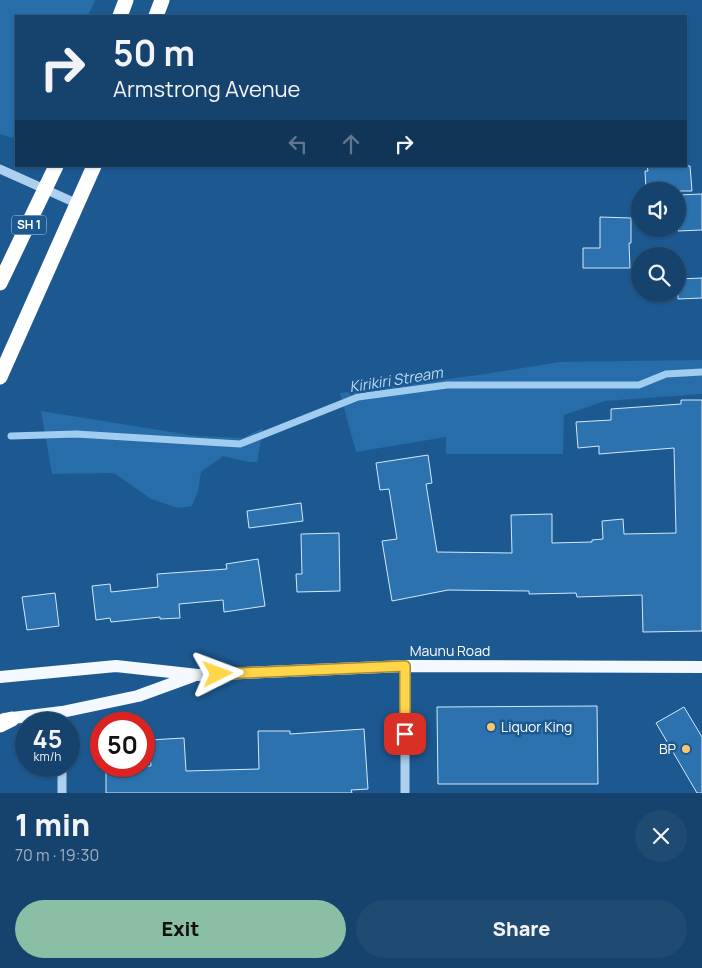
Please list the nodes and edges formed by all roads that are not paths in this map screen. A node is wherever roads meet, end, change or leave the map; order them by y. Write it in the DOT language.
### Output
graph roads {
  1 [pos="126,0"];
  2 [pos="162,0"];
  3 [pos="120,15"];
  4 [pos="156,15"];
  5 [pos="56,167"];
  6 [pos="94,167"];
  7 [pos="0,169"];
  8 [pos="46,190"];
  9 [pos="78,204"];
  10 [pos="0,283"];
  11 [pos="0,376"];
  12 [pos="405,666"];
  13 [pos="702,667"];
  14 [pos="198,674"];
  15 [pos="0,676"];
  16 [pos="80,713"];
  17 [pos="62,777"];
  18 [pos="62,793"];
  19 [pos="406,793"];
  1 -- 3 [label="highway"];
  2 -- 4 [label="highway"];
  5 -- 8 [label="highway, SH 1"];
  6 -- 9 [label="highway, SH 1"];
  7 -- 8 [label="street"];
  8 -- 9 [label="street"];
  8 -- 10 [label="highway, SH 1"];
  9 -- 11 [label="highway, SH 1"];
  12 -- 13 [label="main road, Maunu Road"];
  12 -- 14 [label="main road, Maunu Road"];
  12 -- 19 [label="street"];
  14 -- 15 [label="main road, Maunu Road"];
  14 -- 16 [label="main road, Maunu Road"];
  17 -- 18 [label="street"];
}
